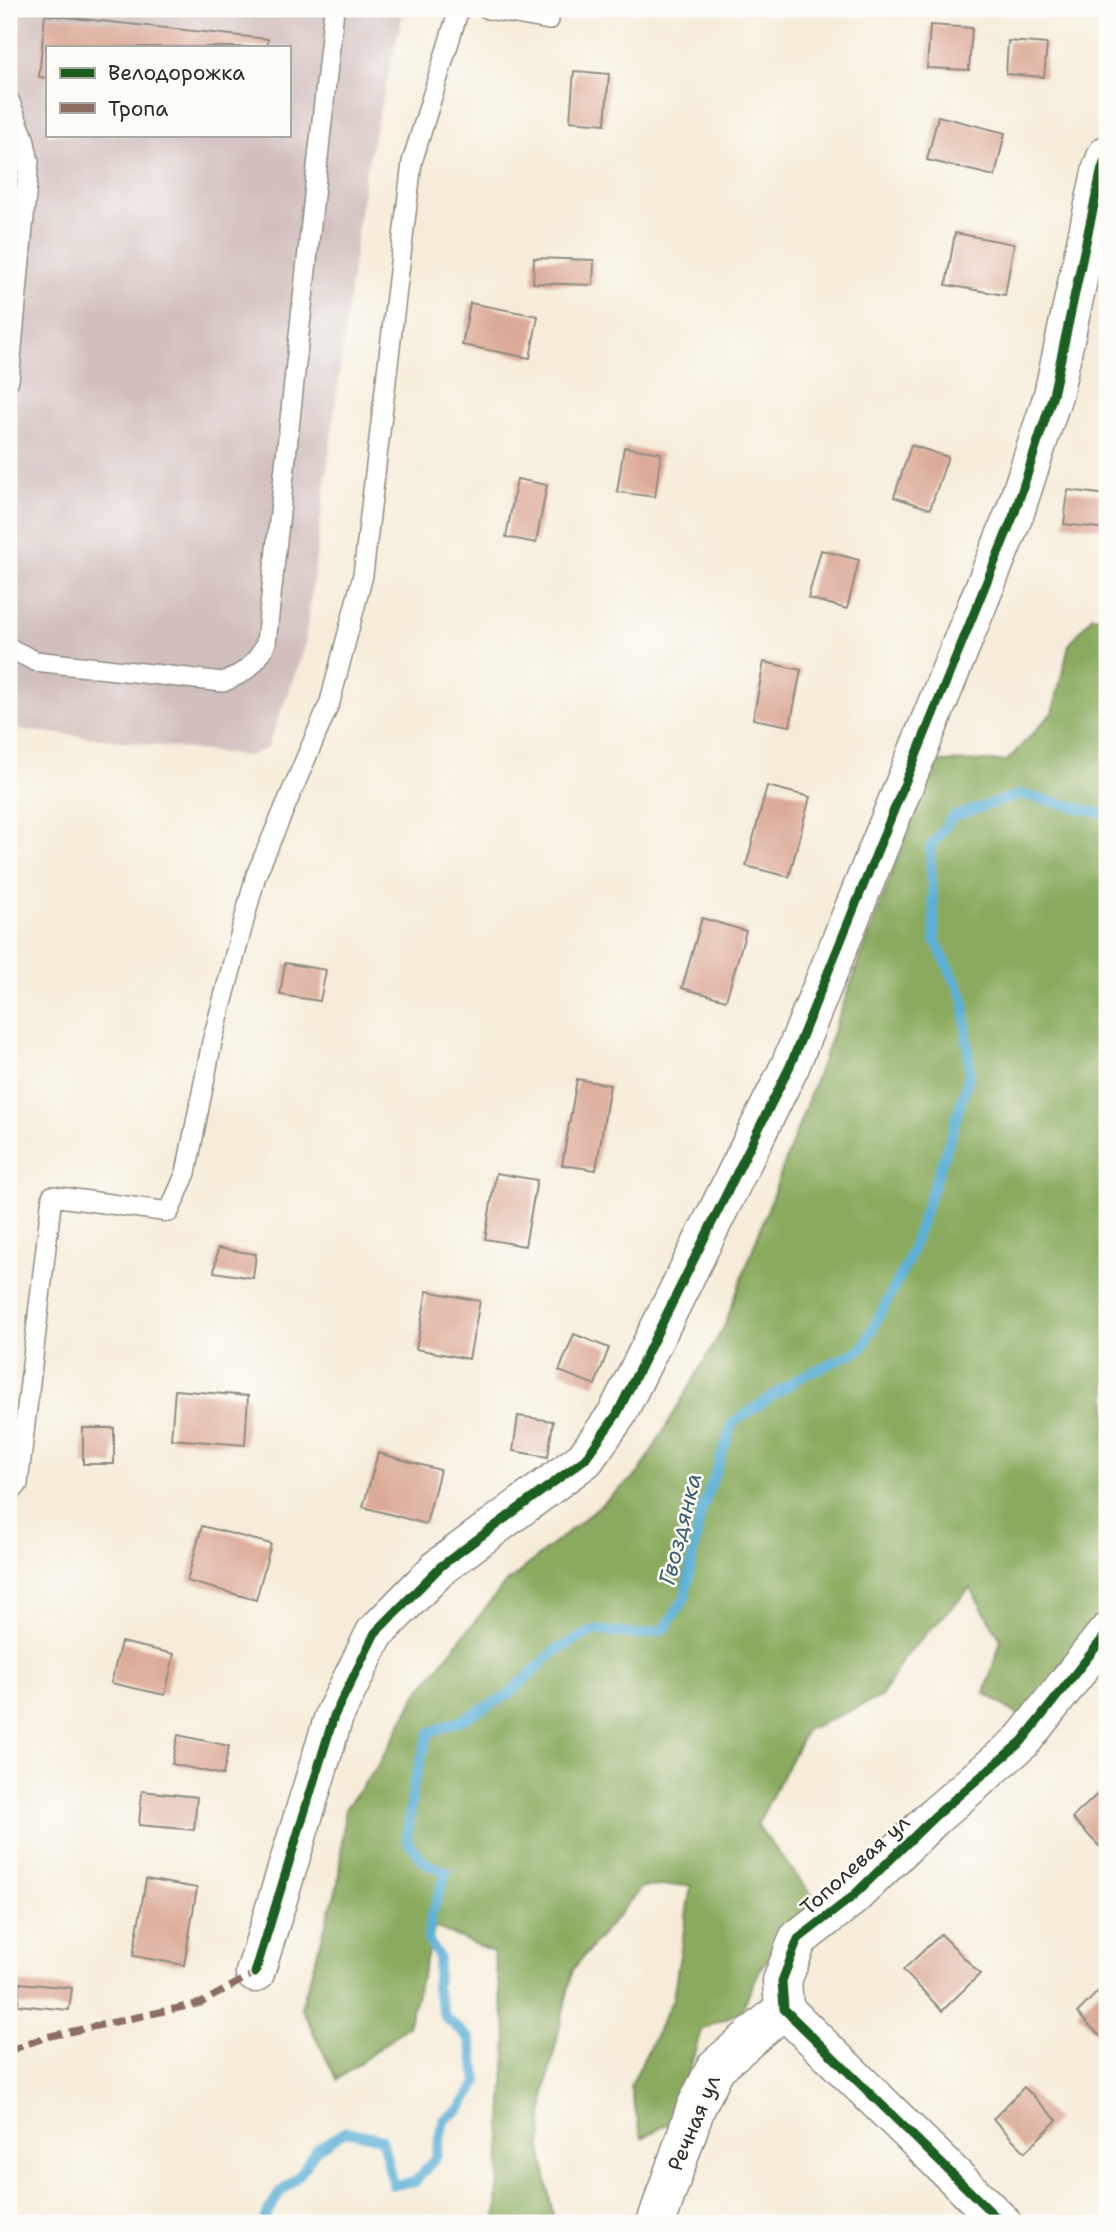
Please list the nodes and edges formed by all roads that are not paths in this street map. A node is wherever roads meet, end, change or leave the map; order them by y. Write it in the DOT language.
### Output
graph roads {
  1 [pos="334,9"];
  2 [pos="459,9"];
  3 [pos="488,9"];
  4 [pos="549,20"];
  5 [pos="9,100"];
  6 [pos="1107,155"];
  7 [pos="9,380"];
  8 [pos="9,648"];
  9 [pos="9,1494"];
  10 [pos="1107,1633"];
  11 [pos="255,1973"];
  12 [pos="784,2009"];
  13 [pos="656,2223"];
  14 [pos="1002,2223"];
  1 -- 8 [label="lane"];
  2 -- 9 [label="lane"];
  3 -- 4 [label="lane"];
  5 -- 7 [label="lane"];
  6 -- 11 [label="street"];
  10 -- 12 [label="street, Тополевая ул"];
  12 -- 13 [label="street, Речная ул"];
  12 -- 14 [label="street"];
}
